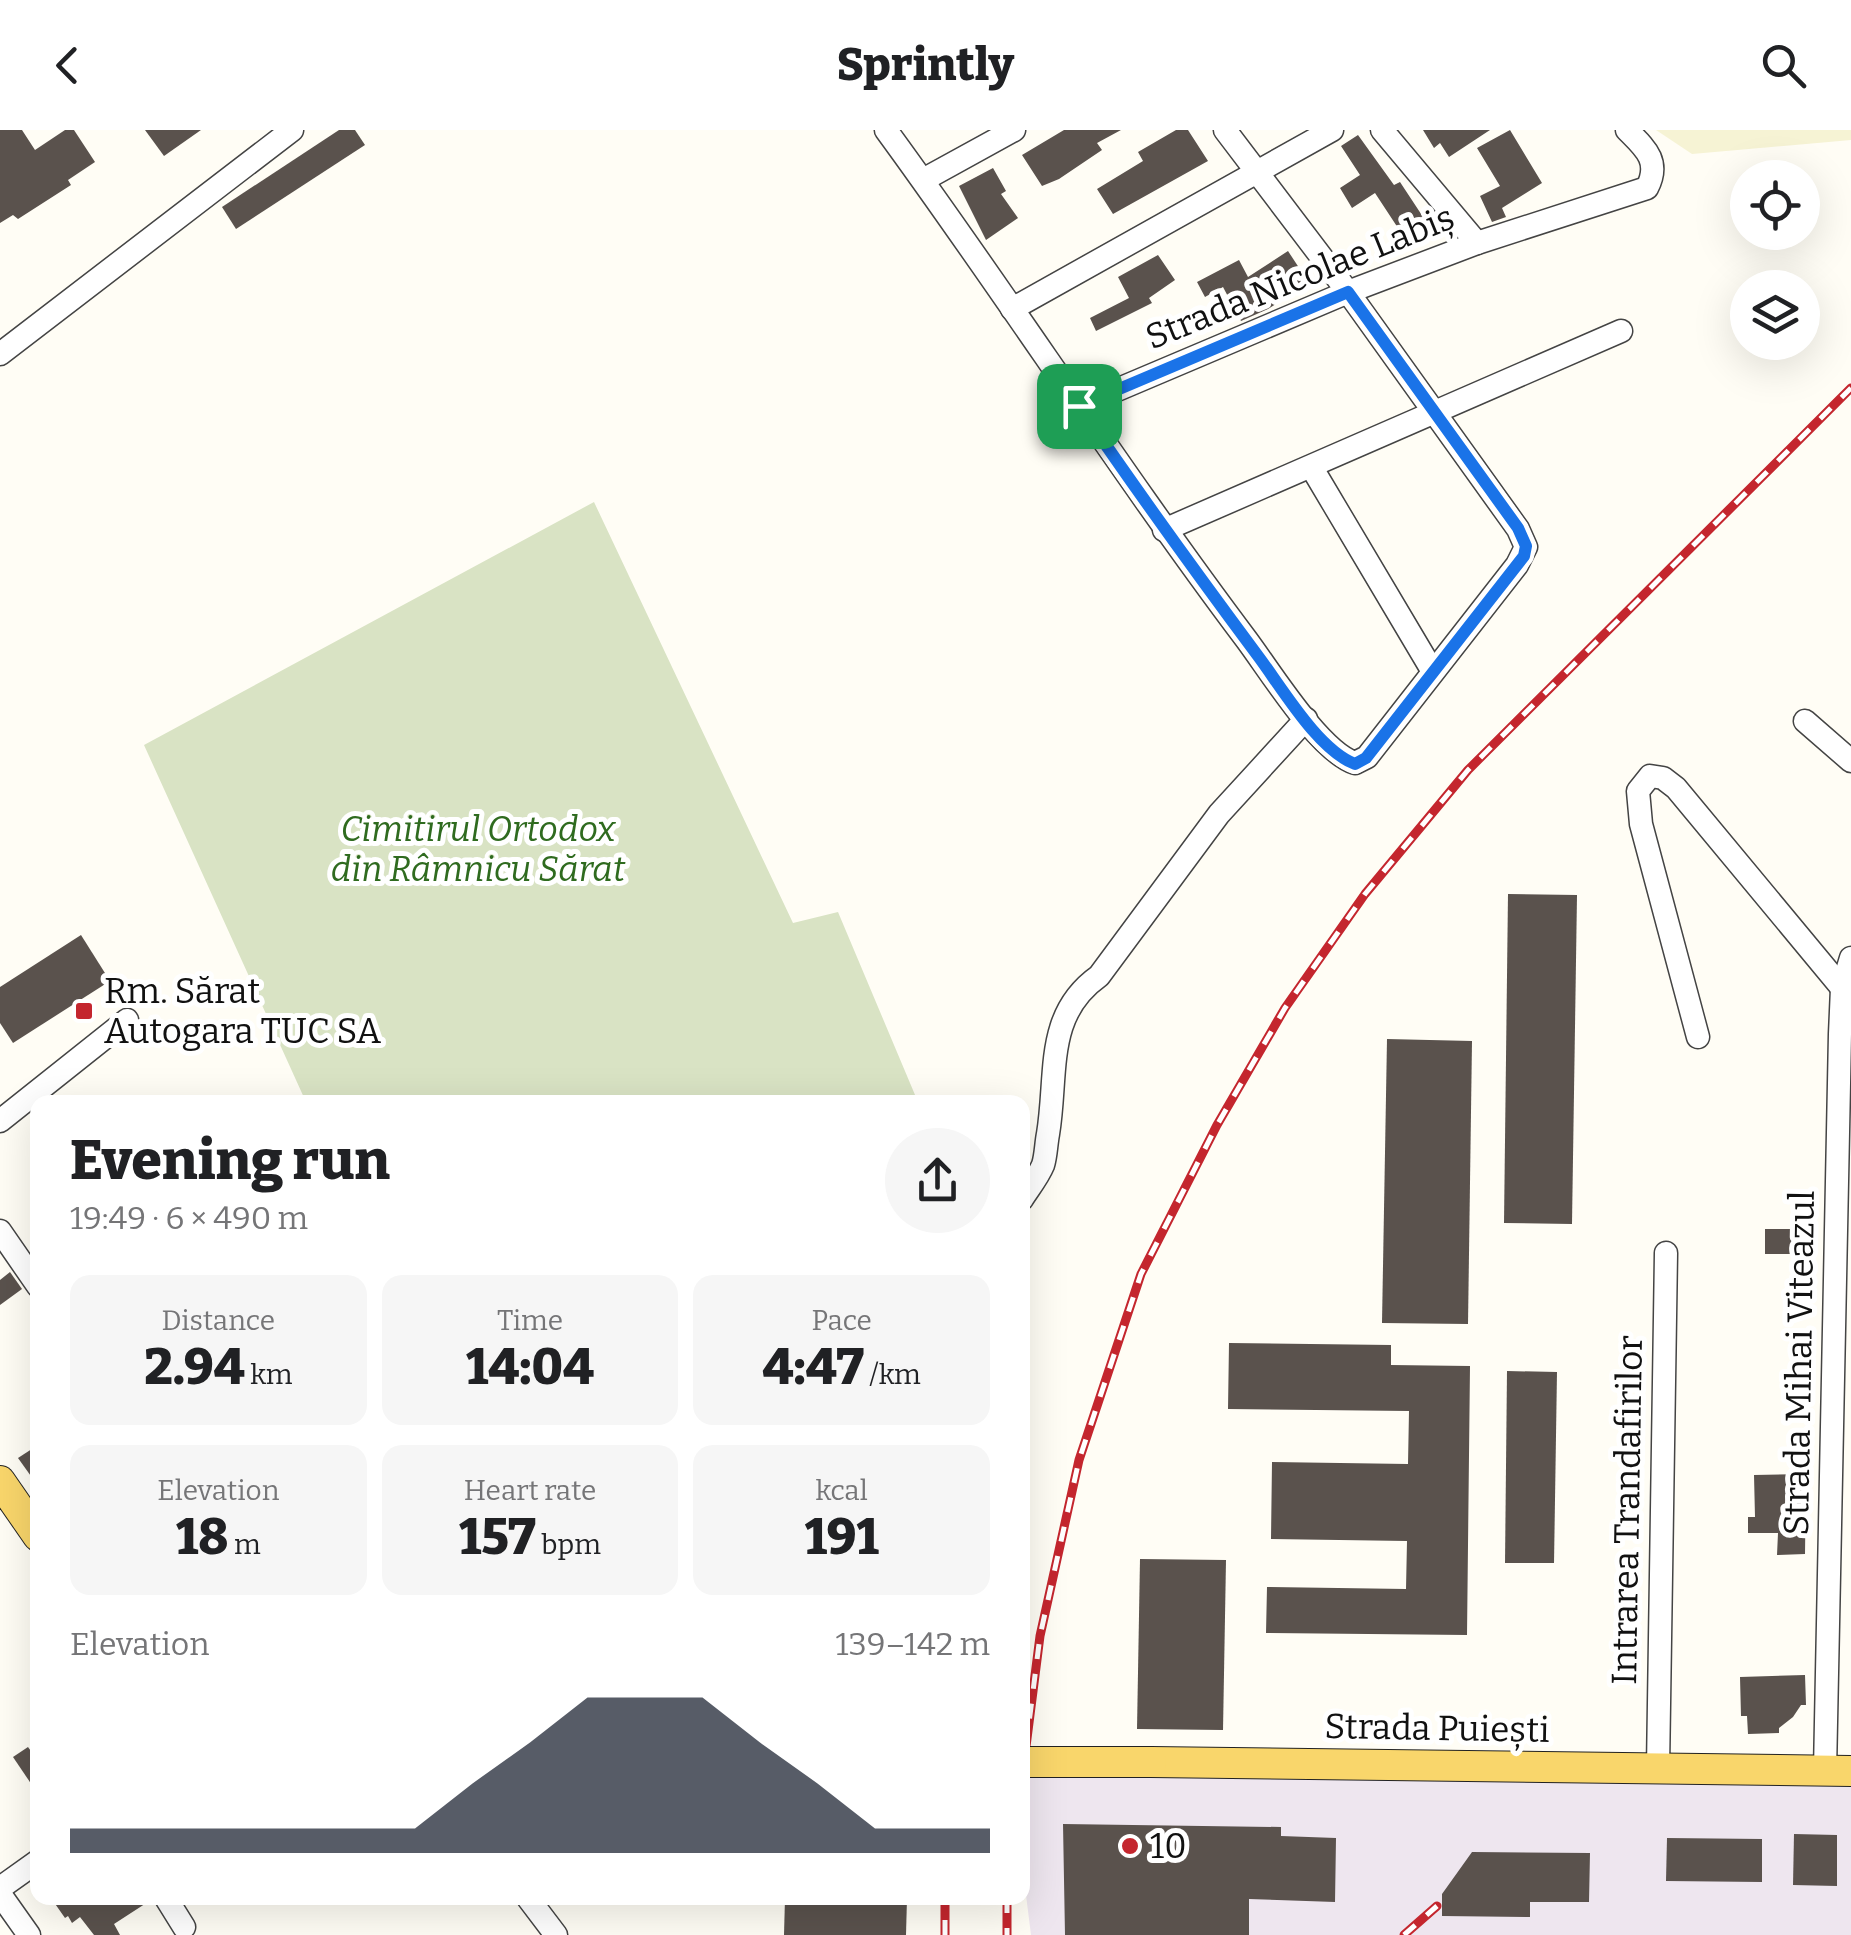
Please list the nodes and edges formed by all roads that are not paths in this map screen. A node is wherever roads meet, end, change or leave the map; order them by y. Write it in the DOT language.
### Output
graph roads {
  1 [pos="292,130"];
  2 [pos="886,130"];
  3 [pos="1014,130"];
  4 [pos="1225,130"];
  5 [pos="1332,130"];
  6 [pos="1382,130"];
  7 [pos="1626,130"];
  8 [pos="1258,172"];
  9 [pos="923,180"];
  10 [pos="1477,242"];
  11 [pos="1348,292"];
  12 [pos="1012,309"];
  13 [pos="1621,331"];
  14 [pos="0,354"];
  15 [pos="1079,406"];
  16 [pos="1434,413"];
  17 [pos="1312,468"];
  18 [pos="1164,530"];
  19 [pos="1432,670"];
  20 [pos="1306,719"];
  21 [pos="1805,721"];
  22 [pos="1851,760"];
  23 [pos="1851,958"];
  24 [pos="1842,988"];
  25 [pos="127,1020"];
  26 [pos="1846,1034"];
  27 [pos="1698,1037"];
  28 [pos="33,1095"];
  29 [pos="30,1097"];
  30 [pos="0,1121"];
  31 [pos="1030,1186"];
  32 [pos="0,1231"];
  33 [pos="1666,1253"];
  34 [pos="30,1274"];
  35 [pos="0,1481"];
  36 [pos="30,1524"];
  37 [pos="1030,1762"];
  38 [pos="1658,1768"];
  39 [pos="1838,1771"];
  40 [pos="30,1867"];
  41 [pos="0,1891"];
  42 [pos="170,1905"];
  43 [pos="533,1905"];
  44 [pos="184,1927"];
  45 [pos="28,1935"];
  46 [pos="556,1935"];
  1 -- 14 [label="street"];
  2 -- 9 [label="street"];
  3 -- 9 [label="street"];
  4 -- 8 [label="street"];
  5 -- 8 [label="street"];
  6 -- 10 [label="street"];
  7 -- 10 [label="street, Strada Nicolae Labiș"];
  8 -- 11 [label="street"];
  8 -- 12 [label="street"];
  9 -- 12 [label="street"];
  10 -- 11 [label="street, Strada Nicolae Labiș"];
  11 -- 15 [label="street, Strada Nicolae Labiș"];
  11 -- 16 [label="street"];
  12 -- 15 [label="street"];
  13 -- 16 [label="street"];
  15 -- 18 [label="street"];
  16 -- 17 [label="street"];
  16 -- 19 [label="street"];
  17 -- 18 [label="street"];
  17 -- 19 [label="street"];
  18 -- 20 [label="street"];
  19 -- 20 [label="street"];
  20 -- 31 [label="street"];
  21 -- 22 [label="street"];
  23 -- 24 [label="street, Strada Mihai Viteazul"];
  24 -- 26 [label="street, Strada Mihai Viteazul"];
  24 -- 27 [label="street"];
  25 -- 28 [label="street"];
  26 -- 39 [label="street, Strada Mihai Viteazul"];
  29 -- 30 [label="street"];
  32 -- 34 [label="street"];
  33 -- 38 [label="street, Intrarea Trandafirilor"];
  35 -- 36 [label="main road"];
  37 -- 38 [label="main road, Strada Puiești, bridge"];
  38 -- 39 [label="main road, Strada Puiești"];
  40 -- 41 [label="street"];
  41 -- 45 [label="street"];
  42 -- 44 [label="street"];
  43 -- 46 [label="street"];
}
